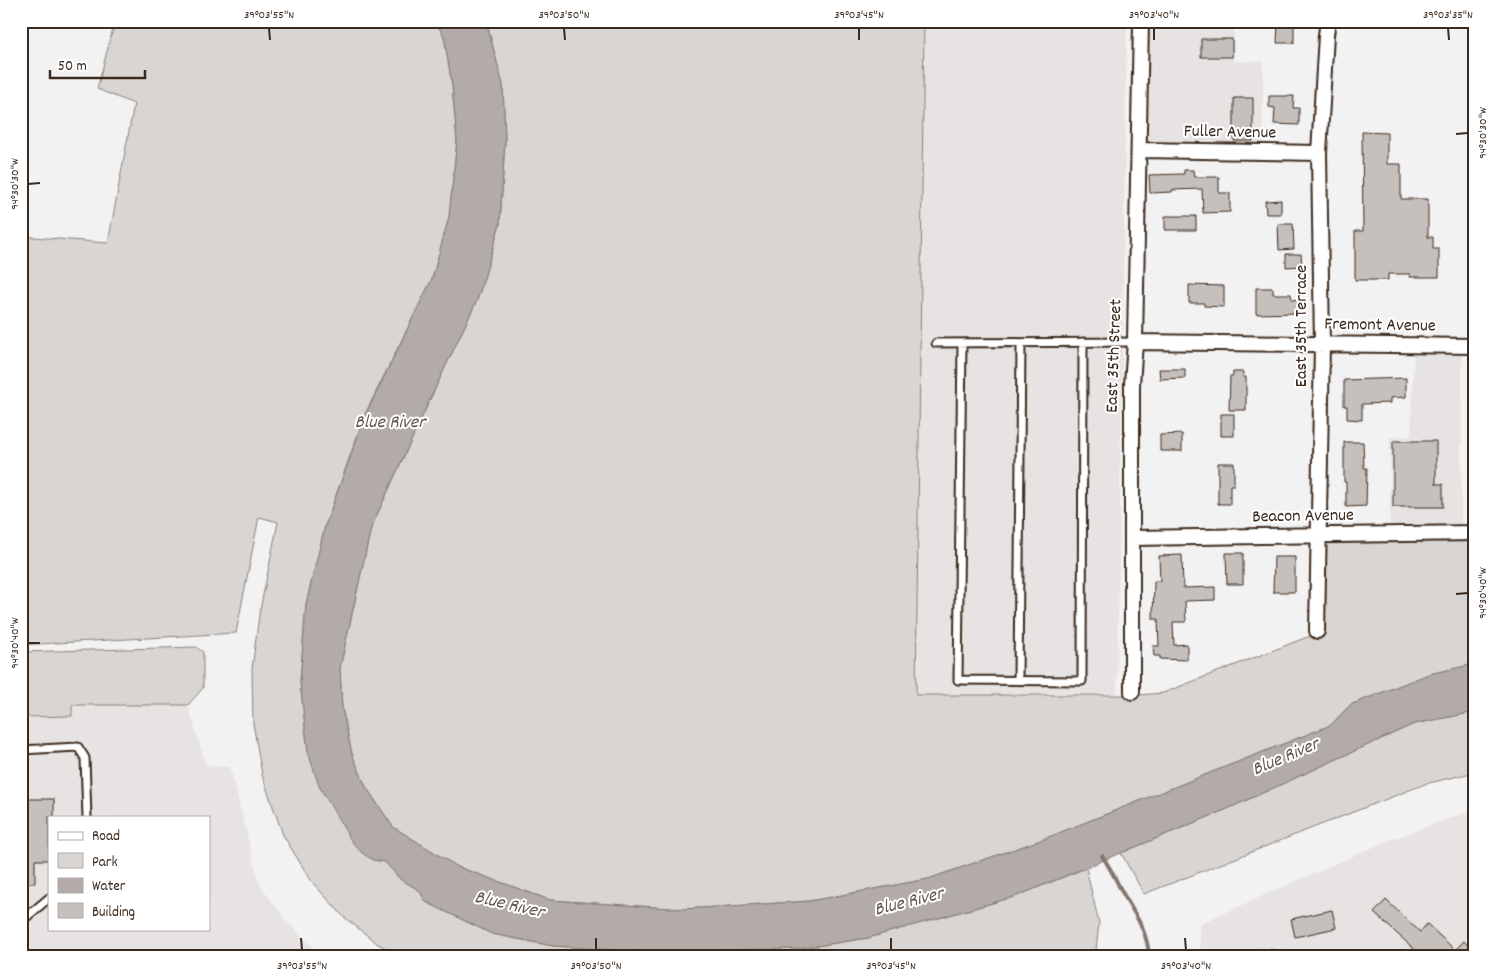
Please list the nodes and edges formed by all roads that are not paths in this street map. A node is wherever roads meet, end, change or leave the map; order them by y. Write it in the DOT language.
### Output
graph roads {
  1 [pos="1141,21"];
  2 [pos="1328,21"];
  3 [pos="1139,150"];
  4 [pos="1319,153"];
  5 [pos="1083,342"];
  6 [pos="1135,342"];
  7 [pos="936,343"];
  8 [pos="962,343"];
  9 [pos="1022,343"];
  10 [pos="1322,344"];
  11 [pos="1475,346"];
  12 [pos="1475,533"];
  13 [pos="1318,536"];
  14 [pos="1132,538"];
  15 [pos="1317,632"];
  16 [pos="1018,680"];
  17 [pos="1132,692"];
  18 [pos="21,750"];
  19 [pos="87,816"];
  20 [pos="48,899"];
  21 [pos="21,931"];
  22 [pos="1257,957"];
  23 [pos="1298,957"];
  1 -- 3 [label="street, East 35th Street"];
  2 -- 4 [label="street, East 35th Terrace"];
  3 -- 4 [label="street, Fuller Avenue"];
  3 -- 6 [label="street, East 35th Street"];
  4 -- 10 [label="street, East 35th Terrace"];
  5 -- 6 [label="lane"];
  5 -- 9 [label="lane"];
  5 -- 16 [label="lane"];
  6 -- 10 [label="street, Fremont Avenue"];
  6 -- 14 [label="street, East 35th Street"];
  7 -- 8 [label="lane"];
  8 -- 9 [label="lane"];
  8 -- 16 [label="lane"];
  9 -- 16 [label="lane"];
  10 -- 11 [label="street, Fremont Avenue"];
  10 -- 13 [label="street, East 35th Terrace"];
  12 -- 13 [label="street, Beacon Avenue"];
  13 -- 14 [label="street, Beacon Avenue"];
  13 -- 15 [label="street, East 35th Terrace"];
  14 -- 17 [label="street, East 35th Street"];
  18 -- 19 [label="lane"];
  20 -- 21 [label="lane"];
  22 -- 23 [label="lane"];
}
